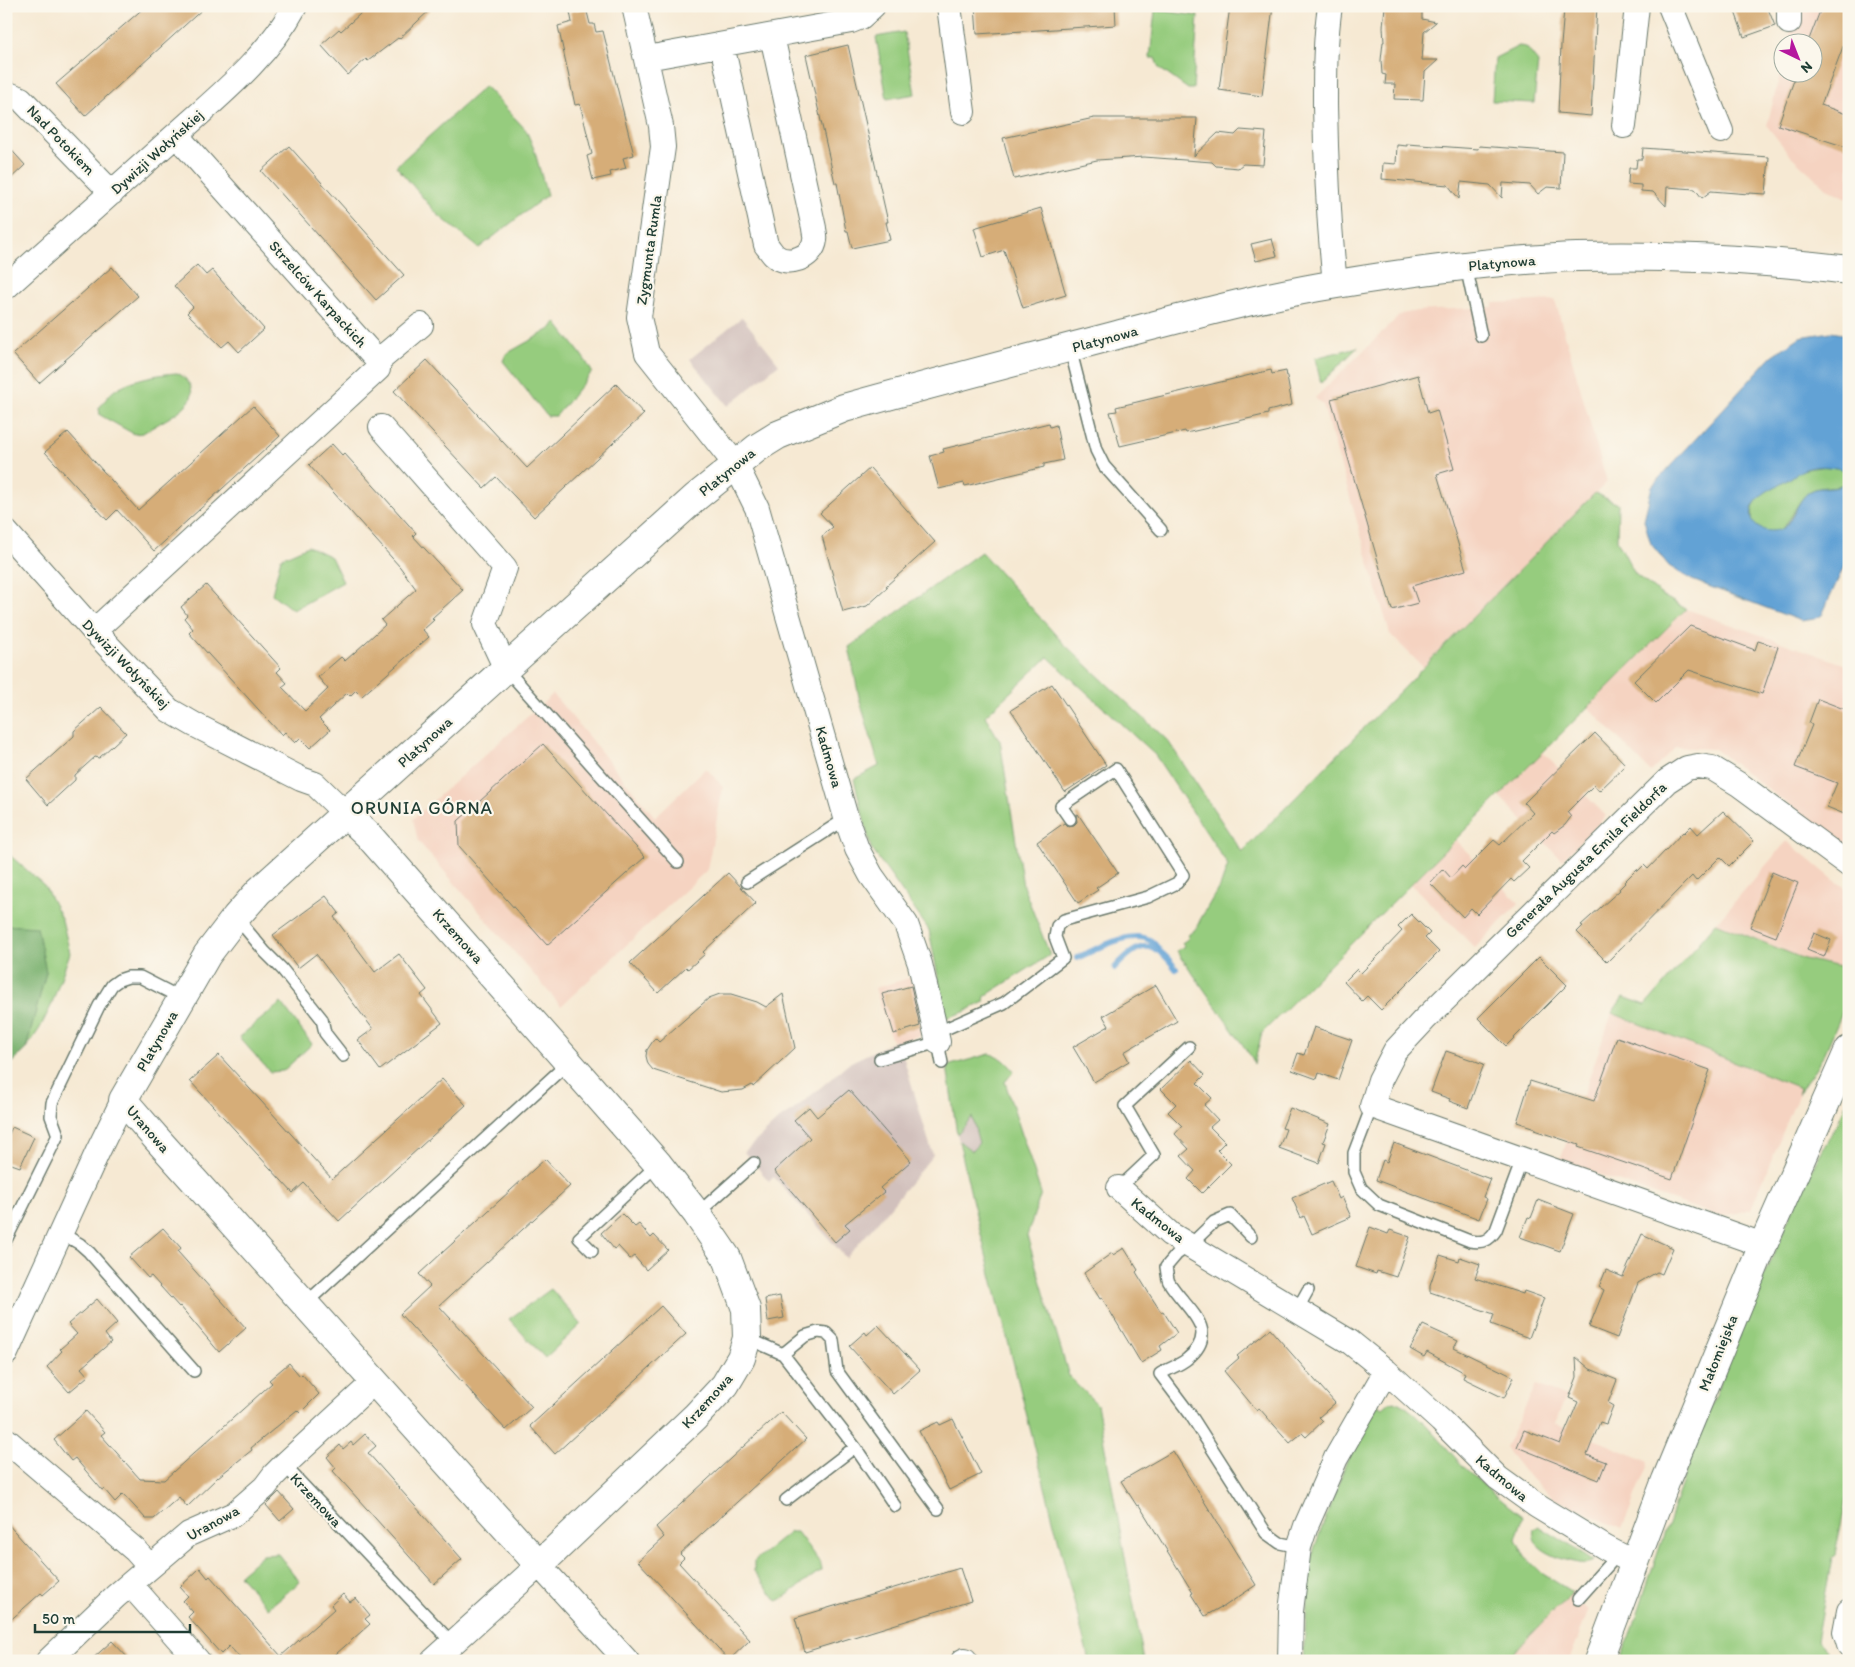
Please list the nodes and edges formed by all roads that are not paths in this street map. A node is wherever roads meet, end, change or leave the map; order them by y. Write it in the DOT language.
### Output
graph roads {
  1 [pos="295,6"];
  2 [pos="634,6"];
  3 [pos="873,6"];
  4 [pos="949,6"];
  5 [pos="1330,6"];
  6 [pos="1637,6"];
  7 [pos="1670,6"];
  8 [pos="772,36"];
  9 [pos="722,45"];
  10 [pos="647,58"];
  11 [pos="6,93"];
  12 [pos="964,112"];
  13 [pos="1624,126"];
  14 [pos="1721,131"];
  15 [pos="176,135"];
  16 [pos="112,193"];
  17 [pos="1466,266"];
  18 [pos="1849,270"];
  19 [pos="1335,284"];
  20 [pos="6,287"];
  21 [pos="421,325"];
  22 [pos="1481,336"];
  23 [pos="1070,348"];
  24 [pos="378,361"];
  25 [pos="381,428"];
  26 [pos="736,465"];
  27 [pos="1161,530"];
  28 [pos="6,532"];
  29 [pos="94,632"];
  30 [pos="506,669"];
  31 [pos="345,813"];
  32 [pos="846,818"];
  33 [pos="1070,819"];
  34 [pos="678,862"];
  35 [pos="1849,865"];
  36 [pos="747,882"];
  37 [pos="236,918"];
  38 [pos="181,998"];
  39 [pos="939,1046"];
  40 [pos="1189,1047"];
  41 [pos="1849,1050"];
  42 [pos="343,1056"];
  43 [pos="880,1059"];
  44 [pos="569,1061"];
  45 [pos="123,1100"];
  46 [pos="1372,1106"];
  47 [pos="1522,1160"];
  48 [pos="754,1163"];
  49 [pos="658,1164"];
  50 [pos="1119,1188"];
  51 [pos="697,1214"];
  52 [pos="61,1233"];
  53 [pos="1251,1237"];
  54 [pos="6,1240"];
  55 [pos="1190,1245"];
  56 [pos="1763,1245"];
  57 [pos="592,1251"];
  58 [pos="1308,1290"];
  59 [pos="305,1304"];
  60 [pos="1296,1310"];
  61 [pos="14,1315"];
  62 [pos="747,1338"];
  63 [pos="6,1353"];
  64 [pos="783,1354"];
  65 [pos="194,1370"];
  66 [pos="1386,1371"];
  67 [pos="374,1381"];
  68 [pos="6,1440"];
  69 [pos="855,1447"];
  70 [pos="284,1465"];
  71 [pos="786,1500"];
  72 [pos="895,1506"];
  73 [pos="938,1509"];
  74 [pos="1299,1547"];
  75 [pos="1626,1558"];
  76 [pos="539,1565"];
  77 [pos="150,1567"];
  78 [pos="130,1584"];
  79 [pos="1578,1599"];
  80 [pos="1849,1611"];
  81 [pos="452,1643"];
  82 [pos="1849,1644"];
  83 [pos="48,1661"];
  84 [pos="198,1661"];
  85 [pos="433,1661"];
  86 [pos="627,1661"];
  87 [pos="1290,1661"];
  88 [pos="1598,1661"];
  1 -- 15 [label="street, Dywizji Wołyńskiej"];
  2 -- 10 [label="street, Zygmunta Rumla"];
  3 -- 8 [label="street"];
  4 -- 12 [label="street"];
  5 -- 19 [label="street"];
  6 -- 13 [label="street"];
  7 -- 14 [label="street"];
  8 -- 9 [label="street"];
  8 -- 9 [label="street"];
  9 -- 10 [label="street"];
  10 -- 26 [label="street, Zygmunta Rumla"];
  11 -- 16 [label="street, Nad Potokiem"];
  15 -- 16 [label="street, Dywizji Wołyńskiej"];
  15 -- 24 [label="street, Strzelców Karpackich"];
  16 -- 20 [label="street, Dywizji Wołyńskiej"];
  17 -- 18 [label="street, Platynowa"];
  17 -- 19 [label="street, Platynowa"];
  17 -- 22 [label="lane"];
  19 -- 23 [label="street, Platynowa"];
  21 -- 24 [label="street"];
  23 -- 26 [label="street, Platynowa"];
  23 -- 27 [label="lane"];
  24 -- 29 [label="street, Strzelców Karpackich"];
  25 -- 30 [label="street"];
  26 -- 30 [label="street, Platynowa"];
  26 -- 32 [label="street, Kadmowa"];
  28 -- 29 [label="street, Dywizji Wołyńskiej"];
  29 -- 31 [label="street, Dywizji Wołyńskiej"];
  30 -- 31 [label="street, Platynowa"];
  30 -- 34 [label="lane"];
  31 -- 37 [label="street, Platynowa"];
  31 -- 44 [label="street, Krzemowa"];
  32 -- 36 [label="lane"];
  32 -- 39 [label="street, Kadmowa"];
  33 -- 39 [label="lane"];
  35 -- 46 [label="street, Generała Augusta Emila Fieldorfa"];
  37 -- 38 [label="street, Platynowa"];
  37 -- 42 [label="lane"];
  38 -- 45 [label="street, Platynowa"];
  38 -- 54 [label="lane"];
  39 -- 43 [label="lane"];
  40 -- 50 [label="lane, Kadmowa"];
  41 -- 56 [label="street, Małomiejska"];
  44 -- 49 [label="street, Krzemowa"];
  44 -- 59 [label="lane"];
  45 -- 52 [label="street, Platynowa"];
  45 -- 59 [label="street, Uranowa"];
  46 -- 47 [label="street"];
  46 -- 47 [label="lane, Generała Augusta Emila Fieldorfa"];
  47 -- 56 [label="street"];
  48 -- 51 [label="lane"];
  49 -- 51 [label="street, Krzemowa"];
  49 -- 57 [label="lane"];
  50 -- 55 [label="street, Kadmowa"];
  51 -- 62 [label="street, Krzemowa"];
  52 -- 61 [label="street, Platynowa"];
  52 -- 65 [label="lane"];
  53 -- 55 [label="lane"];
  55 -- 60 [label="street, Kadmowa"];
  55 -- 74 [label="lane"];
  56 -- 75 [label="street, Małomiejska"];
  58 -- 60 [label="lane"];
  59 -- 67 [label="street, Uranowa"];
  60 -- 66 [label="street, Kadmowa"];
  61 -- 63 [label="street, Platynowa"];
  62 -- 64 [label="lane"];
  62 -- 76 [label="street, Krzemowa"];
  64 -- 69 [label="lane"];
  64 -- 73 [label="lane"];
  66 -- 74 [label="street"];
  66 -- 75 [label="street, Kadmowa"];
  67 -- 70 [label="street, Uranowa"];
  67 -- 76 [label="street, Uranowa"];
  68 -- 77 [label="street"];
  69 -- 71 [label="lane"];
  69 -- 72 [label="lane"];
  70 -- 77 [label="street, Uranowa"];
  70 -- 81 [label="lane, Krzemowa"];
  74 -- 87 [label="street"];
  75 -- 79 [label="lane"];
  75 -- 88 [label="street, Małomiejska"];
  76 -- 81 [label="street, Krzemowa"];
  76 -- 86 [label="street, Uranowa"];
  77 -- 78 [label="street, Uranowa"];
  78 -- 83 [label="street, Uranowa"];
  78 -- 84 [label="street"];
  80 -- 82 [label="street"];
  81 -- 85 [label="street, Krzemowa"];
}
